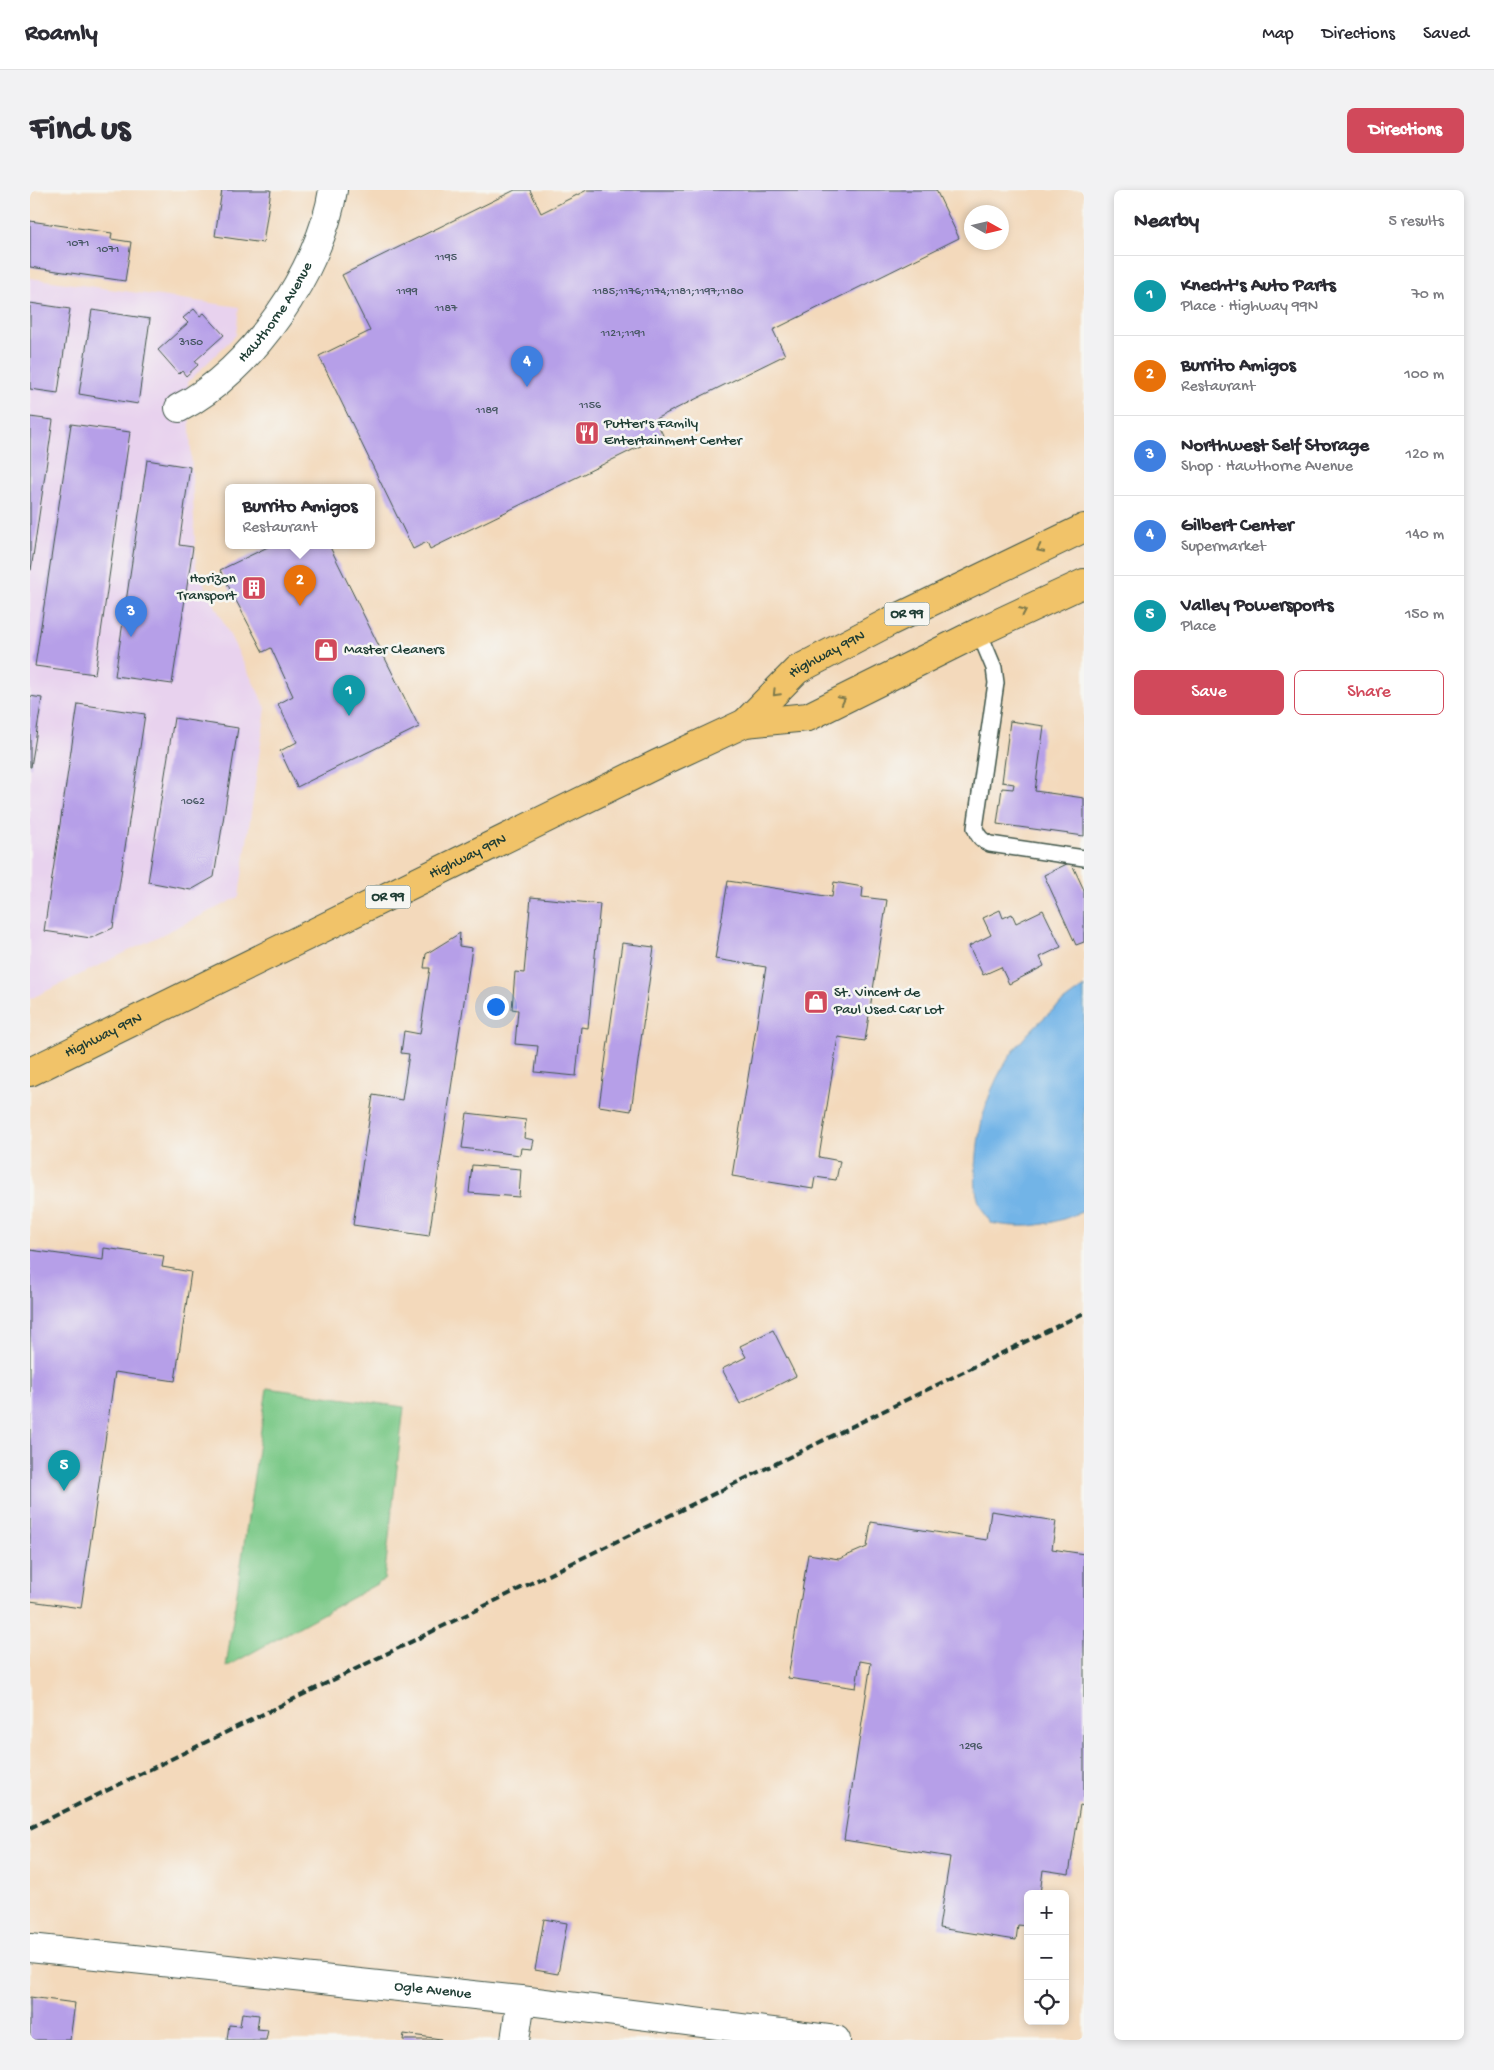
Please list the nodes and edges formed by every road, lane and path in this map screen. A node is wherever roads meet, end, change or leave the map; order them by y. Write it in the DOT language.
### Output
graph roads {
  1 [pos="333,190"];
  2 [pos="179,408"];
  3 [pos="1084,528"];
  4 [pos="1084,583"];
  5 [pos="979,632"];
  6 [pos="745,723"];
  7 [pos="1084,858"];
  8 [pos="30,1072"];
  9 [pos="30,1948"];
  10 [pos="520,2000"];
  11 [pos="515,2040"];
  12 [pos="836,2040"];
  1 -- 2 [label="street, Hawthorne Avenue"];
  3 -- 6 [label="main road, Highway 99N / OR 99, one-way"];
  5 -- 4 [label="main road, Highway 99N / OR 99, one-way"];
  6 -- 5 [label="main road, Highway 99N / OR 99, one-way"];
  5 -- 7 [label="lane"];
  6 -- 8 [label="main road, Highway 99N / OR 99"];
  9 -- 10 [label="street, Ogle Avenue"];
  10 -- 11 [label="street"];
  10 -- 12 [label="street, Ogle Avenue"];
}
